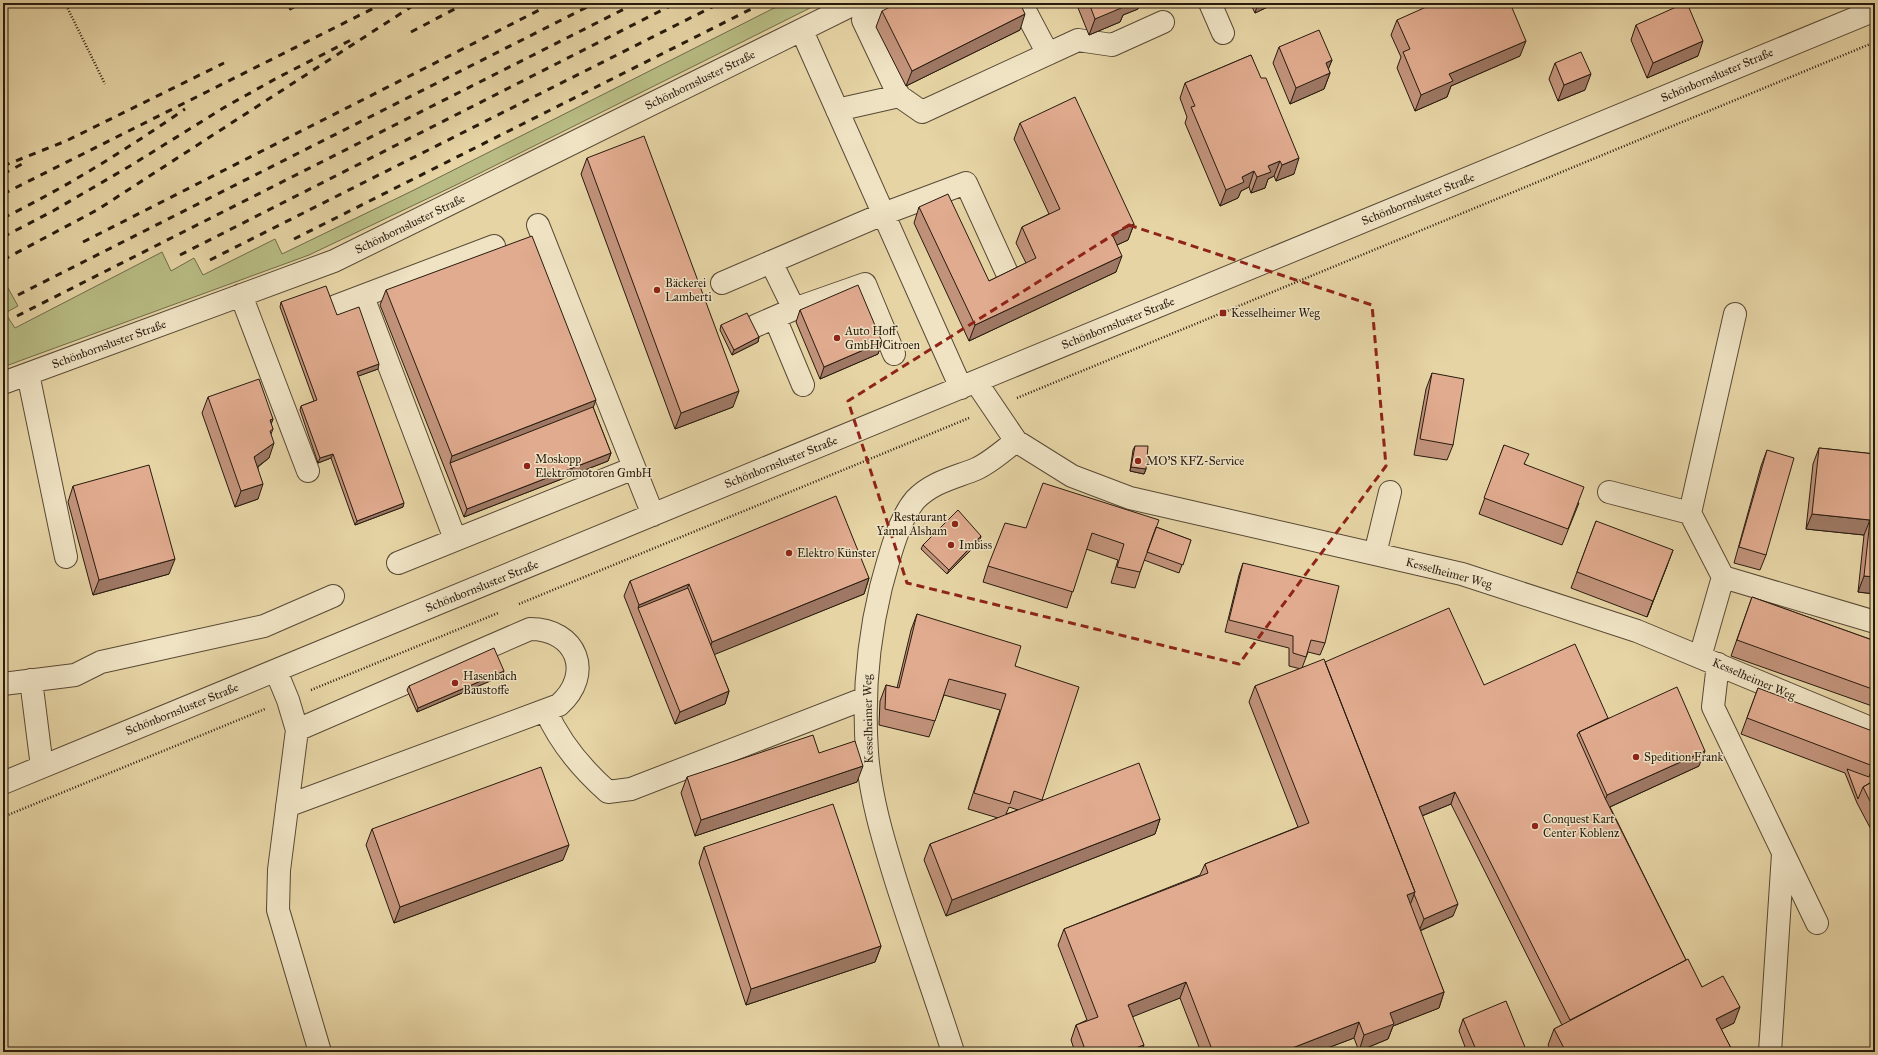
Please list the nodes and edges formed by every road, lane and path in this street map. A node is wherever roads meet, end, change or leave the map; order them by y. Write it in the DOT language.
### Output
graph roads {
  1 [pos="65,3"];
  2 [pos="856,3"];
  3 [pos="897,3"];
  4 [pos="1021,3"];
  5 [pos="1210,3"];
  6 [pos="1875,10"];
  7 [pos="1163,22"];
  8 [pos="802,30"];
  9 [pos="1224,32"];
  10 [pos="1875,42"];
  11 [pos="1048,54"];
  12 [pos="105,84"];
  13 [pos="899,96"];
  14 [pos="837,110"];
  15 [pos="883,214"];
  16 [pos="538,225"];
  17 [pos="494,246"];
  18 [pos="771,262"];
  19 [pos="1007,273"];
  20 [pos="722,283"];
  21 [pos="241,295"];
  22 [pos="363,297"];
  23 [pos="336,306"];
  24 [pos="1735,314"];
  25 [pos="774,318"];
  26 [pos="894,354"];
  27 [pos="28,374"];
  28 [pos="3,383"];
  29 [pos="968,385"];
  30 [pos="803,386"];
  31 [pos="992,408"];
  32 [pos="1016,441"];
  33 [pos="634,468"];
  34 [pos="308,471"];
  35 [pos="1390,492"];
  36 [pos="1609,492"];
  37 [pos="1690,513"];
  38 [pos="653,515"];
  39 [pos="455,539"];
  40 [pos="1375,554"];
  41 [pos="66,557"];
  42 [pos="398,563"];
  43 [pos="1723,577"];
  44 [pos="333,596"];
  45 [pos="515,606"];
  46 [pos="501,612"];
  47 [pos="1875,622"];
  48 [pos="1709,660"];
  49 [pos="276,671"];
  50 [pos="31,680"];
  51 [pos="3,684"];
  52 [pos="866,698"];
  53 [pos="288,700"];
  54 [pos="546,711"];
  55 [pos="297,730"];
  56 [pos="1875,730"];
  57 [pos="42,767"];
  58 [pos="3,783"];
  59 [pos="287,806"];
  60 [pos="3,817"];
  61 [pos="1783,853"];
  62 [pos="1817,923"];
  63 [pos="320,1052"];
  64 [pos="953,1052"];
  65 [pos="1770,1052"];
  1 -- 12 [label="path"];
  2 -- 8 [label="street, Schönbornsluster Straße"];
  3 -- 13 [label="street"];
  4 -- 11 [label="street"];
  5 -- 9 [label="street"];
  6 -- 29 [label="street, Schönbornsluster Straße"];
  7 -- 11 [label="street"];
  8 -- 14 [label="street"];
  8 -- 21 [label="street, Schönbornsluster Straße"];
  10 -- 31 [label="path"];
  11 -- 13 [label="street"];
  13 -- 14 [label="street"];
  14 -- 15 [label="street"];
  15 -- 18 [label="street"];
  15 -- 19 [label="street"];
  15 -- 29 [label="street"];
  16 -- 33 [label="street"];
  17 -- 22 [label="street"];
  18 -- 20 [label="street"];
  18 -- 25 [label="street"];
  21 -- 27 [label="street, Schönbornsluster Straße"];
  21 -- 34 [label="street"];
  22 -- 23 [label="street"];
  22 -- 39 [label="street"];
  24 -- 37 [label="street"];
  25 -- 26 [label="street"];
  25 -- 30 [label="street"];
  27 -- 28 [label="street, Schönbornsluster Straße"];
  27 -- 41 [label="street"];
  29 -- 31 [label="street, Kesselheimer Weg"];
  29 -- 38 [label="street, Schönbornsluster Straße"];
  31 -- 32 [label="street, Kesselheimer Weg"];
  31 -- 45 [label="path"];
  32 -- 40 [label="street, Kesselheimer Weg"];
  32 -- 52 [label="street, Kesselheimer Weg"];
  33 -- 38 [label="street"];
  33 -- 39 [label="street"];
  35 -- 40 [label="street"];
  36 -- 37 [label="street"];
  37 -- 43 [label="street"];
  38 -- 49 [label="street, Schönbornsluster Straße"];
  39 -- 42 [label="street"];
  40 -- 48 [label="street, Kesselheimer Weg"];
  43 -- 47 [label="street"];
  43 -- 48 [label="street"];
  44 -- 50 [label="street"];
  46 -- 53 [label="path"];
  48 -- 56 [label="street, Kesselheimer Weg"];
  48 -- 61 [label="street"];
  49 -- 53 [label="street"];
  49 -- 57 [label="street, Schönbornsluster Straße"];
  50 -- 51 [label="street"];
  50 -- 57 [label="street"];
  52 -- 54 [label="street"];
  52 -- 64 [label="street, Kesselheimer Weg"];
  53 -- 55 [label="street"];
  53 -- 60 [label="path"];
  54 -- 55 [label="street"];
  54 -- 59 [label="street"];
  55 -- 59 [label="street"];
  57 -- 58 [label="street, Schönbornsluster Straße"];
  59 -- 63 [label="street"];
  61 -- 62 [label="street"];
  61 -- 65 [label="street"];
}
